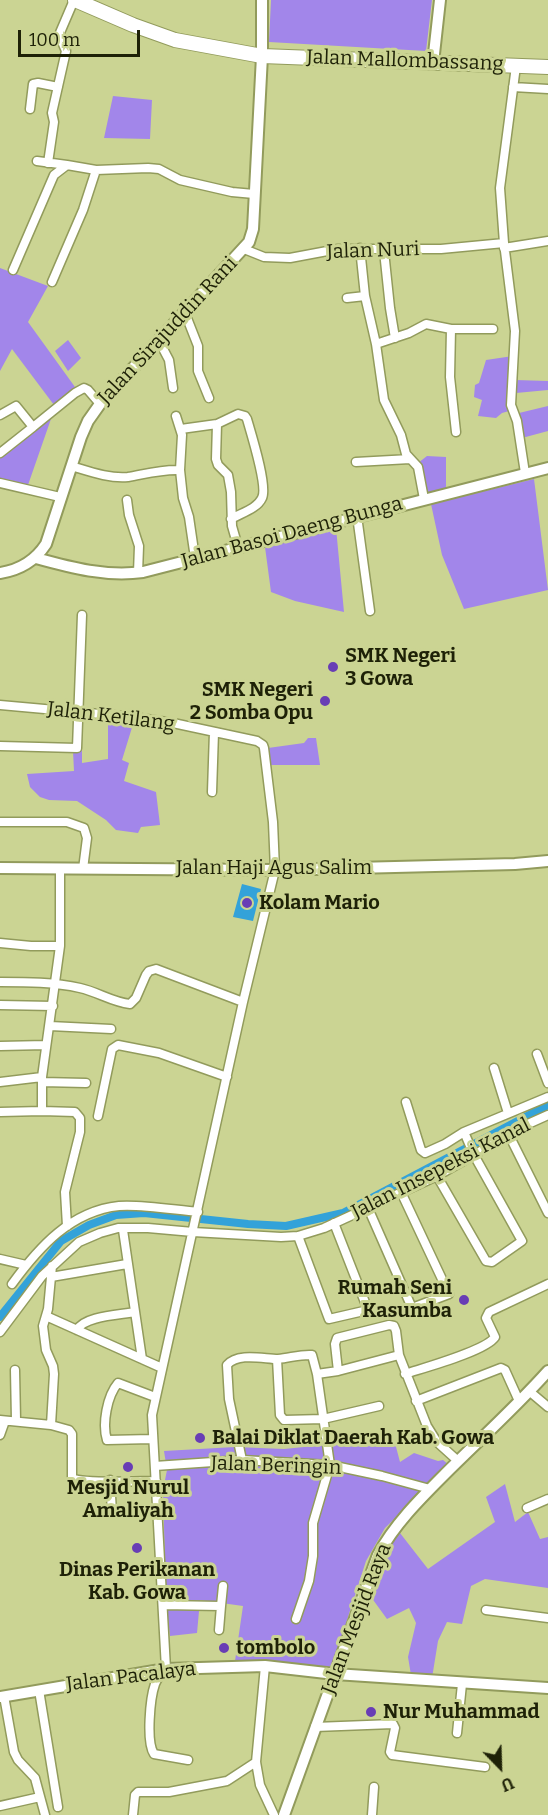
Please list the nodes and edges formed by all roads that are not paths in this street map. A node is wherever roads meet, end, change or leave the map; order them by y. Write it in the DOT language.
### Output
graph roads {
  1 [pos="262,0"];
  2 [pos="440,0"];
  3 [pos="81,1"];
  4 [pos="262,56"];
  5 [pos="433,63"];
  6 [pos="516,66"];
  7 [pos="548,67"];
  8 [pos="58,87"];
  9 [pos="513,87"];
  10 [pos="548,88"];
  11 [pos="30,109"];
  12 [pos="37,161"];
  13 [pos="48,163"];
  14 [pos="67,165"];
  15 [pos="96,170"];
  16 [pos="254,194"];
  17 [pos="548,241"];
  18 [pos="504,245"];
  19 [pos="360,248"];
  20 [pos="244,249"];
  21 [pos="384,251"];
  22 [pos="13,270"];
  23 [pos="52,282"];
  24 [pos="364,296"];
  25 [pos="347,298"];
  26 [pos="185,313"];
  27 [pos="451,329"];
  28 [pos="493,329"];
  29 [pos="395,338"];
  30 [pos="159,341"];
  31 [pos="376,344"];
  32 [pos="173,388"];
  33 [pos="208,398"];
  34 [pos="100,404"];
  35 [pos="0,415"];
  36 [pos="176,416"];
  37 [pos="217,424"];
  38 [pos="33,427"];
  39 [pos="181,429"];
  40 [pos="456,432"];
  41 [pos="0,453"];
  42 [pos="410,459"];
  43 [pos="356,462"];
  44 [pos="71,466"];
  45 [pos="548,468"];
  46 [pos="180,470"];
  47 [pos="525,473"];
  48 [pos="0,483"];
  49 [pos="60,497"];
  50 [pos="424,499"];
  51 [pos="127,500"];
  52 [pos="357,516"];
  53 [pos="231,519"];
  54 [pos="238,547"];
  55 [pos="36,558"];
  56 [pos="195,558"];
  57 [pos="0,573"];
  58 [pos="138,573"];
  59 [pos="370,611"];
  60 [pos="82,615"];
  61 [pos="0,705"];
  62 [pos="79,712"];
  63 [pos="214,732"];
  64 [pos="0,746"];
  65 [pos="212,792"];
  66 [pos="0,822"];
  67 [pos="548,861"];
  68 [pos="0,868"];
  69 [pos="60,868"];
  70 [pos="83,869"];
  71 [pos="275,870"];
  72 [pos="0,943"];
  73 [pos="60,946"];
  74 [pos="0,982"];
  75 [pos="56,983"];
  76 [pos="243,1002"];
  77 [pos="0,1005"];
  78 [pos="53,1006"];
  79 [pos="50,1026"];
  80 [pos="111,1029"];
  81 [pos="46,1045"];
  82 [pos="0,1046"];
  83 [pos="537,1054"];
  84 [pos="494,1068"];
  85 [pos="227,1077"];
  86 [pos="42,1079"];
  87 [pos="0,1082"];
  88 [pos="86,1083"];
  89 [pos="548,1083"];
  90 [pos="548,1097"];
  91 [pos="406,1102"];
  92 [pos="42,1110"];
  93 [pos="0,1113"];
  94 [pos="508,1113"];
  95 [pos="548,1115"];
  96 [pos="98,1116"];
  97 [pos="464,1133"];
  98 [pos="509,1135"];
  99 [pos="472,1151"];
  100 [pos="437,1176"];
  101 [pos="401,1192"];
  102 [pos="368,1208"];
  103 [pos="198,1213"];
  104 [pos="548,1213"];
  105 [pos="334,1223"];
  106 [pos="67,1226"];
  107 [pos="123,1230"];
  108 [pos="194,1230"];
  109 [pos="298,1236"];
  110 [pos="0,1259"];
  111 [pos="127,1264"];
  112 [pos="26,1265"];
  113 [pos="52,1266"];
  114 [pos="51,1277"];
  115 [pos="12,1284"];
  116 [pos="548,1284"];
  117 [pos="135,1312"];
  118 [pos="46,1316"];
  119 [pos="77,1330"];
  120 [pos="0,1332"];
  121 [pos="399,1355"];
  122 [pos="142,1359"];
  123 [pos="277,1359"];
  124 [pos="162,1368"];
  125 [pos="15,1370"];
  126 [pos="338,1371"];
  127 [pos="548,1371"];
  128 [pos="317,1374"];
  129 [pos="405,1374"];
  130 [pos="529,1391"];
  131 [pos="155,1396"];
  132 [pos="416,1401"];
  133 [pos="519,1401"];
  134 [pos="379,1406"];
  135 [pos="548,1407"];
  136 [pos="323,1419"];
  137 [pos="2,1420"];
  138 [pos="16,1420"];
  139 [pos="51,1425"];
  140 [pos="0,1435"];
  141 [pos="152,1439"];
  142 [pos="242,1460"];
  143 [pos="458,1461"];
  144 [pos="330,1465"];
  145 [pos="155,1466"];
  146 [pos="110,1480"];
  147 [pos="156,1481"];
  148 [pos="430,1489"];
  149 [pos="548,1499"];
  150 [pos="527,1508"];
  151 [pos="112,1512"];
  152 [pos="223,1586"];
  153 [pos="163,1605"];
  154 [pos="221,1606"];
  155 [pos="486,1610"];
  156 [pos="548,1618"];
  157 [pos="296,1619"];
  158 [pos="219,1630"];
  159 [pos="265,1666"];
  160 [pos="166,1668"];
  161 [pos="335,1674"];
  162 [pos="462,1684"];
  163 [pos="548,1688"];
  164 [pos="39,1690"];
  165 [pos="2,1697"];
  166 [pos="315,1727"];
  167 [pos="458,1733"];
  168 [pos="188,1760"];
  169 [pos="256,1762"];
  170 [pos="485,1767"];
  171 [pos="374,1787"];
  172 [pos="39,1797"];
  173 [pos="0,1806"];
  174 [pos="58,1807"];
  175 [pos="45,1815"];
  176 [pos="133,1815"];
  177 [pos="274,1815"];
  178 [pos="284,1815"];
  179 [pos="372,1815"];
  1 -- 4 [label="street, Jalan Sirajuddin Rani"];
  2 -- 5 [label="street"];
  3 -- 4 [label="highway, Jalan Mallombassang"];
  3 -- 8 [label="street"];
  4 -- 5 [label="highway, Jalan Mallombassang"];
  4 -- 16 [label="street, Jalan Sirajuddin Rani"];
  5 -- 6 [label="highway, Jalan Mallombassang"];
  6 -- 7 [label="highway, Jalan Mallombassang"];
  6 -- 9 [label="street"];
  8 -- 11 [label="street"];
  8 -- 13 [label="street"];
  9 -- 10 [label="street"];
  9 -- 18 [label="street"];
  12 -- 13 [label="street"];
  13 -- 14 [label="street"];
  14 -- 15 [label="street"];
  14 -- 22 [label="street"];
  15 -- 16 [label="street"];
  15 -- 23 [label="street"];
  16 -- 20 [label="street, Jalan Sirajuddin Rani"];
  17 -- 18 [label="street, Jalan Nuri"];
  18 -- 21 [label="street, Jalan Nuri"];
  18 -- 47 [label="street"];
  19 -- 20 [label="street, Jalan Nuri"];
  19 -- 21 [label="street, Jalan Nuri"];
  19 -- 24 [label="street"];
  20 -- 26 [label="street, Jalan Sirajuddin Rani"];
  21 -- 29 [label="street"];
  24 -- 25 [label="street"];
  24 -- 31 [label="street"];
  26 -- 30 [label="street, Jalan Sirajuddin Rani"];
  26 -- 33 [label="street"];
  27 -- 28 [label="street"];
  27 -- 29 [label="street"];
  27 -- 40 [label="street"];
  29 -- 31 [label="street"];
  30 -- 32 [label="street"];
  30 -- 34 [label="street, Jalan Sirajuddin Rani"];
  31 -- 42 [label="street"];
  34 -- 38 [label="street"];
  34 -- 44 [label="street, Jalan Sirajuddin Rani"];
  35 -- 38 [label="street"];
  36 -- 39 [label="street"];
  37 -- 39 [label="street"];
  37 -- 53 [label="street"];
  37 -- 53 [label="street"];
  38 -- 41 [label="street"];
  39 -- 46 [label="street"];
  42 -- 43 [label="street"];
  42 -- 50 [label="street"];
  44 -- 46 [label="street"];
  44 -- 49 [label="street, Jalan Sirajuddin Rani"];
  45 -- 47 [label="street, Jalan Basoi Daeng Bunga"];
  46 -- 56 [label="street"];
  47 -- 50 [label="street, Jalan Basoi Daeng Bunga"];
  48 -- 49 [label="street"];
  49 -- 55 [label="street, Jalan Sirajuddin Rani"];
  50 -- 52 [label="street, Jalan Basoi Daeng Bunga"];
  51 -- 58 [label="street"];
  52 -- 54 [label="street, Jalan Basoi Daeng Bunga"];
  52 -- 59 [label="street"];
  53 -- 54 [label="street"];
  54 -- 56 [label="street, Jalan Basoi Daeng Bunga"];
  55 -- 57 [label="street"];
  55 -- 58 [label="street, Jalan Basoi Daeng Bunga"];
  56 -- 58 [label="street, Jalan Basoi Daeng Bunga"];
  60 -- 62 [label="street"];
  61 -- 62 [label="street, Jalan Ketilang"];
  62 -- 63 [label="street, Jalan Ketilang"];
  62 -- 64 [label="street"];
  63 -- 65 [label="street"];
  63 -- 71 [label="street, Jalan Ketilang"];
  66 -- 70 [label="street"];
  67 -- 71 [label="street, Jalan Haji Agus Salim"];
  68 -- 69 [label="street, Jalan Haji Agus Salim"];
  69 -- 70 [label="street, Jalan Haji Agus Salim"];
  69 -- 73 [label="street"];
  70 -- 71 [label="street, Jalan Haji Agus Salim"];
  71 -- 76 [label="street"];
  72 -- 73 [label="street"];
  73 -- 75 [label="street"];
  74 -- 75 [label="street"];
  75 -- 76 [label="street"];
  75 -- 78 [label="street"];
  76 -- 85 [label="street"];
  77 -- 78 [label="street"];
  78 -- 79 [label="street"];
  79 -- 80 [label="street"];
  79 -- 81 [label="street"];
  81 -- 82 [label="street"];
  81 -- 86 [label="street"];
  83 -- 89 [label="street"];
  84 -- 94 [label="street"];
  85 -- 96 [label="street"];
  85 -- 103 [label="street"];
  86 -- 87 [label="street"];
  86 -- 88 [label="street"];
  86 -- 92 [label="street"];
  90 -- 94 [label="street"];
  91 -- 97 [label="street"];
  92 -- 93 [label="street"];
  92 -- 106 [label="street"];
  94 -- 97 [label="street"];
  95 -- 98 [label="street, Jalan Insepeksi Kanal"];
  97 -- 99 [label="street"];
  98 -- 99 [label="street, Jalan Insepeksi Kanal"];
  98 -- 104 [label="street"];
  99 -- 100 [label="street, Jalan Insepeksi Kanal"];
  99 -- 100 [label="street"];
  100 -- 101 [label="street, Jalan Insepeksi Kanal"];
  101 -- 102 [label="street, Jalan Insepeksi Kanal"];
  101 -- 102 [label="street"];
  102 -- 105 [label="street, Jalan Insepeksi Kanal"];
  103 -- 106 [label="street"];
  103 -- 108 [label="street"];
  105 -- 109 [label="street, Jalan Insepeksi Kanal"];
  105 -- 109 [label="street"];
  106 -- 112 [label="street"];
  107 -- 111 [label="street"];
  108 -- 109 [label="street, Jalan Insepeksi Kanal"];
  108 -- 113 [label="street, Jalan Insepeksi Kanal"];
  108 -- 124 [label="street"];
  110 -- 112 [label="street"];
  111 -- 114 [label="street"];
  111 -- 117 [label="street"];
  112 -- 115 [label="street"];
  113 -- 114 [label="street"];
  113 -- 120 [label="street, Jalan Insepeksi Kanal"];
  114 -- 118 [label="street"];
  116 -- 129 [label="street"];
  117 -- 119 [label="street"];
  117 -- 122 [label="street"];
  118 -- 119 [label="street"];
  118 -- 139 [label="street"];
  119 -- 122 [label="street"];
  121 -- 126 [label="street"];
  121 -- 126 [label="street"];
  121 -- 129 [label="street"];
  122 -- 124 [label="street"];
  123 -- 128 [label="street"];
  123 -- 136 [label="street"];
  123 -- 142 [label="street"];
  124 -- 131 [label="street"];
  125 -- 138 [label="street"];
  126 -- 128 [label="street"];
  127 -- 130 [label="street, Jalan Mesjid Raya"];
  128 -- 136 [label="street"];
  129 -- 132 [label="street"];
  130 -- 133 [label="street, Jalan Mesjid Raya"];
  130 -- 135 [label="street"];
  131 -- 141 [label="street"];
  131 -- 141 [label="street"];
  132 -- 133 [label="street"];
  132 -- 143 [label="street"];
  133 -- 143 [label="street, Jalan Mesjid Raya"];
  134 -- 136 [label="street"];
  136 -- 144 [label="street"];
  137 -- 138 [label="street"];
  137 -- 140 [label="street"];
  138 -- 139 [label="street"];
  139 -- 146 [label="street"];
  141 -- 145 [label="street"];
  142 -- 144 [label="street, Jalan Beringin"];
  142 -- 145 [label="street, Jalan Beringin"];
  143 -- 148 [label="street, Jalan Mesjid Raya"];
  144 -- 148 [label="street, Jalan Beringin"];
  144 -- 157 [label="street"];
  145 -- 147 [label="street"];
  146 -- 147 [label="street"];
  146 -- 151 [label="street"];
  147 -- 153 [label="street"];
  148 -- 161 [label="street, Jalan Mesjid Raya"];
  149 -- 150 [label="street"];
  152 -- 154 [label="street"];
  153 -- 154 [label="street"];
  153 -- 160 [label="street"];
  154 -- 158 [label="street"];
  155 -- 156 [label="street"];
  159 -- 160 [label="street, Jalan Pacalaya"];
  159 -- 161 [label="street, Jalan Pacalaya"];
  159 -- 169 [label="street"];
  160 -- 164 [label="street, Jalan Pacalaya"];
  160 -- 168 [label="street"];
  161 -- 162 [label="street, Jalan Pacalaya"];
  161 -- 166 [label="street, Jalan Mesjid Raya"];
  162 -- 163 [label="street, Jalan Pacalaya"];
  162 -- 167 [label="street"];
  164 -- 165 [label="street, Jalan Pacalaya"];
  164 -- 174 [label="street"];
  165 -- 172 [label="street"];
  166 -- 170 [label="street"];
  166 -- 178 [label="street, Jalan Mesjid Raya"];
  169 -- 176 [label="street"];
  169 -- 177 [label="street"];
  171 -- 179 [label="street"];
  172 -- 173 [label="street"];
  172 -- 175 [label="street"];
}
